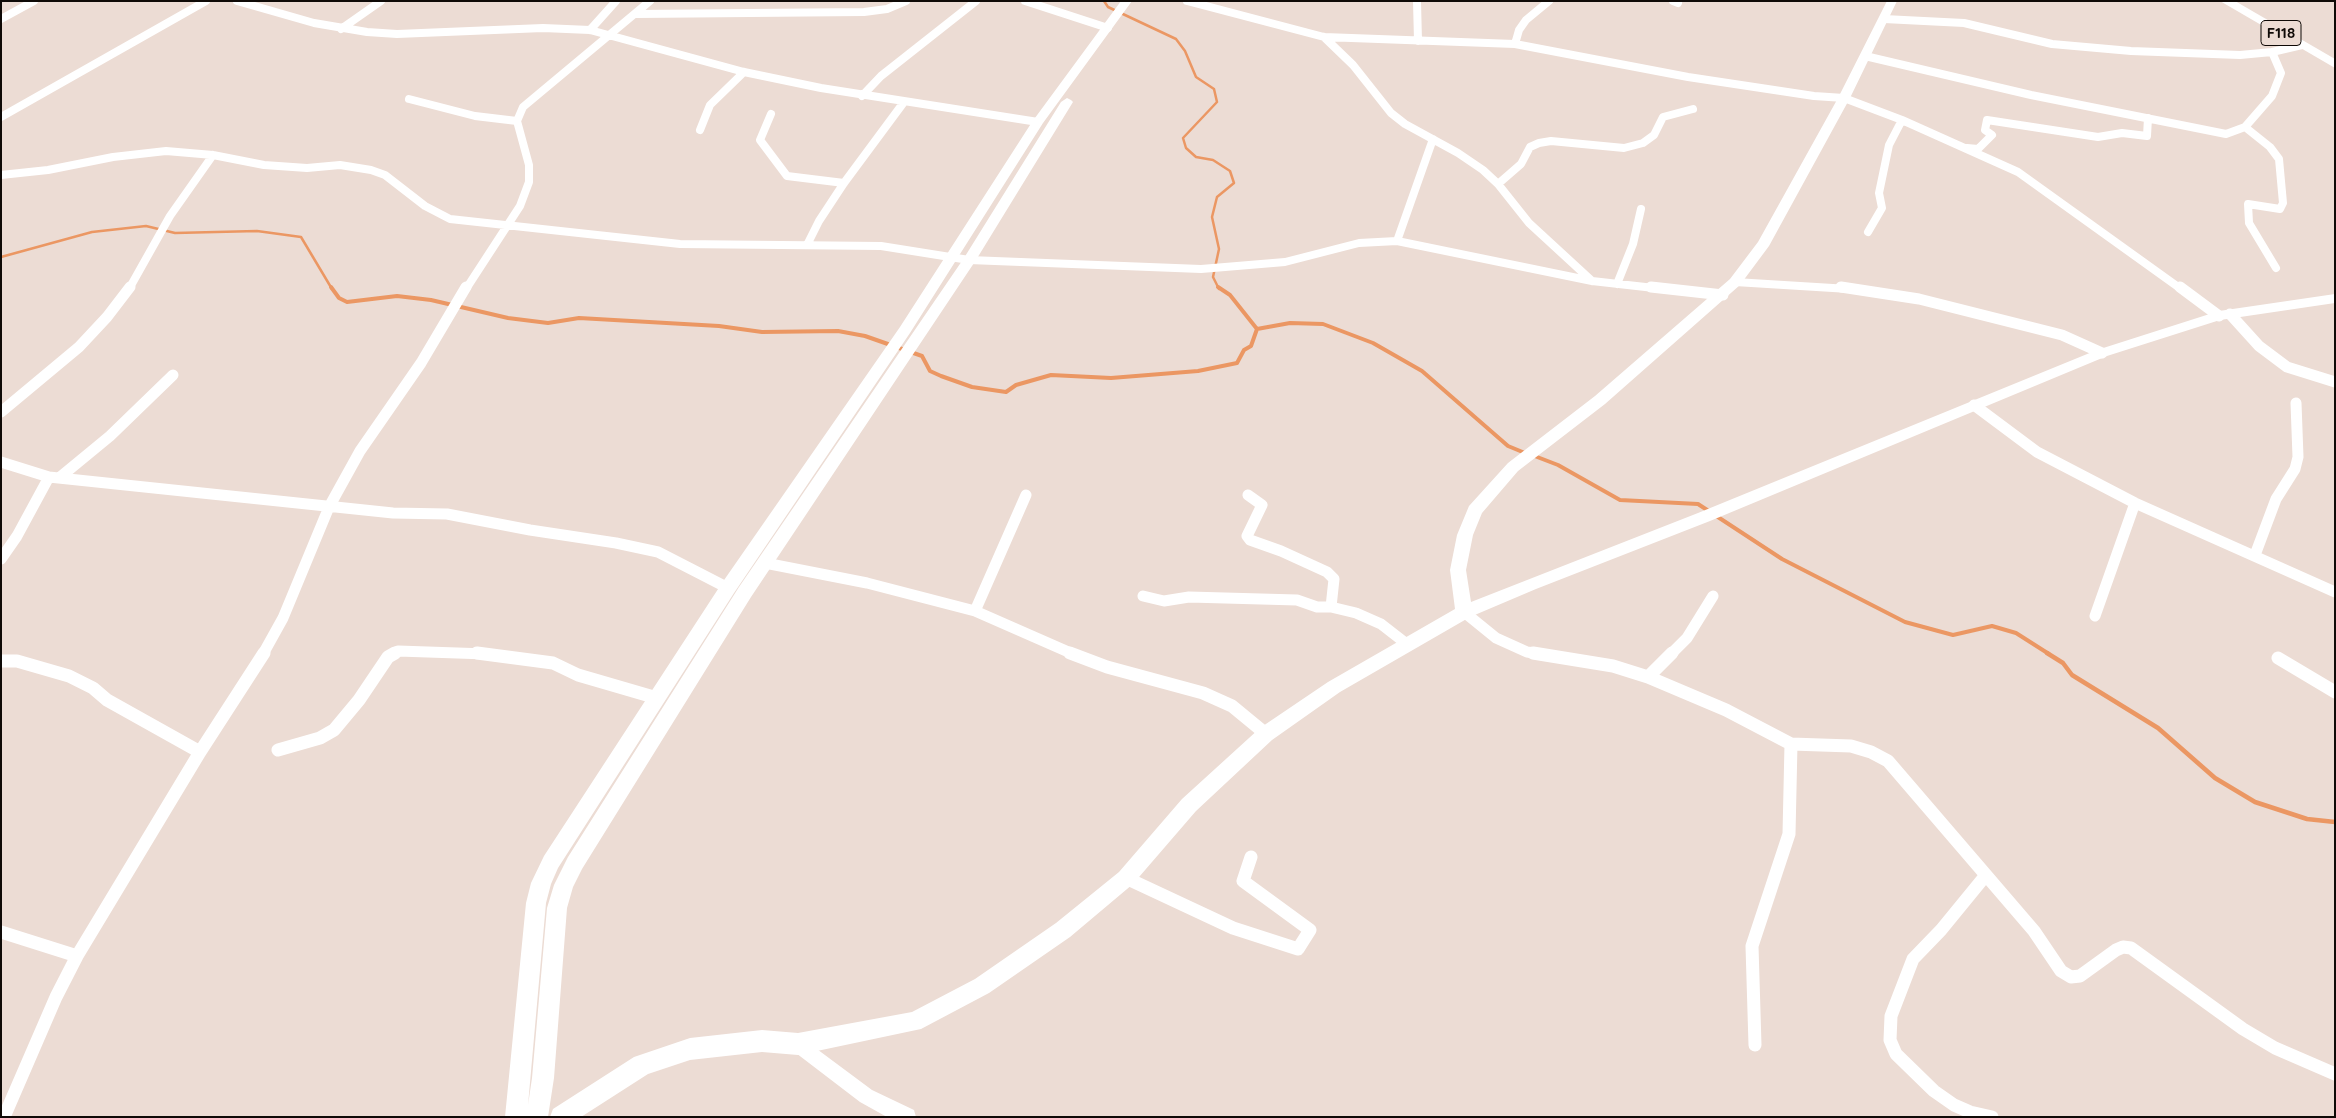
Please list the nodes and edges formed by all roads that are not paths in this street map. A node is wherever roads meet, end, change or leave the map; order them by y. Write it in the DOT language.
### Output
graph roads {
  1 [pos="34,1"];
  2 [pos="206,1"];
  3 [pos="238,1"];
  4 [pos="381,1"];
  5 [pos="616,1"];
  6 [pos="650,1"];
  7 [pos="906,1"];
  8 [pos="976,1"];
  9 [pos="1025,1"];
  10 [pos="1187,1"];
  11 [pos="1417,1"];
  12 [pos="1550,1"];
  13 [pos="1892,1"];
  14 [pos="2226,1"];
  15 [pos="2238,1"];
  16 [pos="1130,4"];
  17 [pos="636,14"];
  18 [pos="1,19"];
  19 [pos="1884,19"];
  20 [pos="1114,23"];
  21 [pos="341,29"];
  22 [pos="590,30"];
  23 [pos="609,36"];
  24 [pos="1324,37"];
  25 [pos="1418,40"];
  26 [pos="1515,44"];
  27 [pos="2302,45"];
  28 [pos="2272,52"];
  29 [pos="1095,53"];
  30 [pos="1865,56"];
  31 [pos="2335,56"];
  32 [pos="2335,64"];
  33 [pos="744,72"];
  34 [pos="862,96"];
  35 [pos="1844,98"];
  36 [pos="409,99"];
  37 [pos="904,102"];
  38 [pos="1693,109"];
  39 [pos="771,114"];
  40 [pos="1,117"];
  41 [pos="2148,118"];
  42 [pos="517,120"];
  43 [pos="1902,120"];
  44 [pos="1038,122"];
  45 [pos="2245,127"];
  46 [pos="700,130"];
  47 [pos="1433,140"];
  48 [pos="1965,148"];
  49 [pos="213,155"];
  50 [pos="1,174"];
  51 [pos="844,183"];
  52 [pos="1498,184"];
  53 [pos="1641,209"];
  54 [pos="508,225"];
  55 [pos="1868,232"];
  56 [pos="1397,241"];
  57 [pos="807,246"];
  58 [pos="950,257"];
  59 [pos="969,260"];
  60 [pos="2276,268"];
  61 [pos="1592,281"];
  62 [pos="1735,282"];
  63 [pos="1617,284"];
  64 [pos="1723,295"];
  65 [pos="2335,298"];
  66 [pos="2225,315"];
  67 [pos="2102,354"];
  68 [pos="884,374"];
  69 [pos="173,375"];
  70 [pos="2335,382"];
  71 [pos="2296,404"];
  72 [pos="1974,405"];
  73 [pos="1,412"];
  74 [pos="1,462"];
  75 [pos="54,477"];
  76 [pos="1026,495"];
  77 [pos="1248,495"];
  78 [pos="2135,503"];
  79 [pos="328,507"];
  80 [pos="2255,555"];
  81 [pos="1,559"];
  82 [pos="764,564"];
  83 [pos="728,588"];
  84 [pos="2335,592"];
  85 [pos="1143,596"];
  86 [pos="1713,596"];
  87 [pos="1331,607"];
  88 [pos="975,611"];
  89 [pos="1464,612"];
  90 [pos="2094,616"];
  91 [pos="1408,645"];
  92 [pos="693,658"];
  93 [pos="2278,658"];
  94 [pos="1,661"];
  95 [pos="1648,676"];
  96 [pos="2335,692"];
  97 [pos="657,698"];
  98 [pos="1266,734"];
  99 [pos="1791,744"];
  100 [pos="278,750"];
  101 [pos="200,752"];
  102 [pos="1251,857"];
  103 [pos="1986,875"];
  104 [pos="1126,878"];
  105 [pos="1,932"];
  106 [pos="77,956"];
  107 [pos="798,1044"];
  108 [pos="1755,1045"];
  109 [pos="2335,1074"];
  110 [pos="4,1117"];
  111 [pos="516,1117"];
  112 [pos="537,1117"];
  113 [pos="561,1117"];
  114 [pos="907,1117"];
  115 [pos="1992,1117"];
  1 -- 18 [label="street"];
  2 -- 40 [label="street"];
  3 -- 21 [label="street"];
  4 -- 21 [label="street"];
  5 -- 22 [label="street"];
  6 -- 17 [label="street"];
  7 -- 17 [label="street"];
  8 -- 34 [label="street"];
  9 -- 20 [label="street"];
  10 -- 24 [label="street"];
  11 -- 25 [label="street"];
  12 -- 26 [label="street"];
  13 -- 19 [label="main road"];
  14 -- 27 [label="main road, F118"];
  15 -- 31 [label="main road, F118"];
  16 -- 20 [label="main road"];
  17 -- 23 [label="street"];
  19 -- 28 [label="street"];
  19 -- 30 [label="main road"];
  20 -- 29 [label="main road"];
  21 -- 22 [label="street"];
  22 -- 23 [label="street"];
  23 -- 33 [label="street"];
  23 -- 42 [label="street"];
  24 -- 25 [label="street"];
  24 -- 47 [label="street"];
  25 -- 26 [label="street"];
  26 -- 35 [label="street"];
  27 -- 28 [label="street"];
  27 -- 32 [label="main road, F118"];
  28 -- 45 [label="street"];
  29 -- 44 [label="main road"];
  29 -- 59 [label="main road"];
  30 -- 35 [label="main road"];
  30 -- 41 [label="street"];
  33 -- 34 [label="street"];
  33 -- 46 [label="street"];
  34 -- 37 [label="street"];
  35 -- 43 [label="street"];
  35 -- 62 [label="main road"];
  36 -- 42 [label="street"];
  37 -- 44 [label="street"];
  37 -- 51 [label="street"];
  38 -- 52 [label="street"];
  39 -- 51 [label="street"];
  41 -- 45 [label="street"];
  41 -- 48 [label="street"];
  42 -- 54 [label="street"];
  43 -- 48 [label="street"];
  43 -- 55 [label="street"];
  44 -- 58 [label="main road"];
  45 -- 60 [label="street"];
  47 -- 52 [label="street"];
  47 -- 56 [label="street"];
  48 -- 66 [label="street"];
  49 -- 50 [label="street"];
  49 -- 54 [label="street"];
  49 -- 73 [label="street"];
  51 -- 57 [label="street"];
  52 -- 61 [label="street"];
  53 -- 63 [label="street"];
  54 -- 57 [label="street"];
  54 -- 79 [label="street"];
  56 -- 59 [label="street"];
  56 -- 61 [label="street"];
  57 -- 58 [label="street"];
  58 -- 59 [label="street"];
  58 -- 68 [label="main road"];
  59 -- 68 [label="main road"];
  61 -- 63 [label="street"];
  62 -- 64 [label="main road"];
  62 -- 67 [label="street"];
  63 -- 64 [label="street"];
  64 -- 89 [label="main road"];
  65 -- 66 [label="main road"];
  66 -- 67 [label="main road"];
  66 -- 70 [label="street"];
  67 -- 72 [label="main road"];
  68 -- 82 [label="main road"];
  68 -- 83 [label="main road"];
  69 -- 75 [label="street"];
  71 -- 80 [label="street"];
  72 -- 78 [label="street"];
  72 -- 89 [label="main road"];
  74 -- 75 [label="street"];
  75 -- 79 [label="street"];
  75 -- 81 [label="street"];
  76 -- 88 [label="street"];
  77 -- 87 [label="street"];
  78 -- 80 [label="street"];
  78 -- 90 [label="street"];
  79 -- 83 [label="street"];
  79 -- 101 [label="street"];
  80 -- 84 [label="street"];
  82 -- 88 [label="street"];
  82 -- 92 [label="main road"];
  83 -- 92 [label="main road"];
  85 -- 87 [label="street"];
  86 -- 95 [label="street"];
  87 -- 91 [label="street"];
  88 -- 98 [label="street"];
  89 -- 91 [label="main road"];
  89 -- 95 [label="street"];
  91 -- 98 [label="main road"];
  92 -- 97 [label="main road"];
  92 -- 112 [label="main road"];
  93 -- 96 [label="street"];
  94 -- 101 [label="street"];
  95 -- 99 [label="street"];
  97 -- 100 [label="street"];
  97 -- 111 [label="main road"];
  98 -- 104 [label="main road"];
  99 -- 103 [label="street"];
  99 -- 108 [label="street"];
  101 -- 106 [label="street"];
  102 -- 104 [label="street"];
  103 -- 109 [label="street"];
  103 -- 115 [label="street"];
  104 -- 107 [label="main road"];
  105 -- 106 [label="street"];
  106 -- 110 [label="street"];
  107 -- 113 [label="main road"];
  107 -- 114 [label="street"];
}
